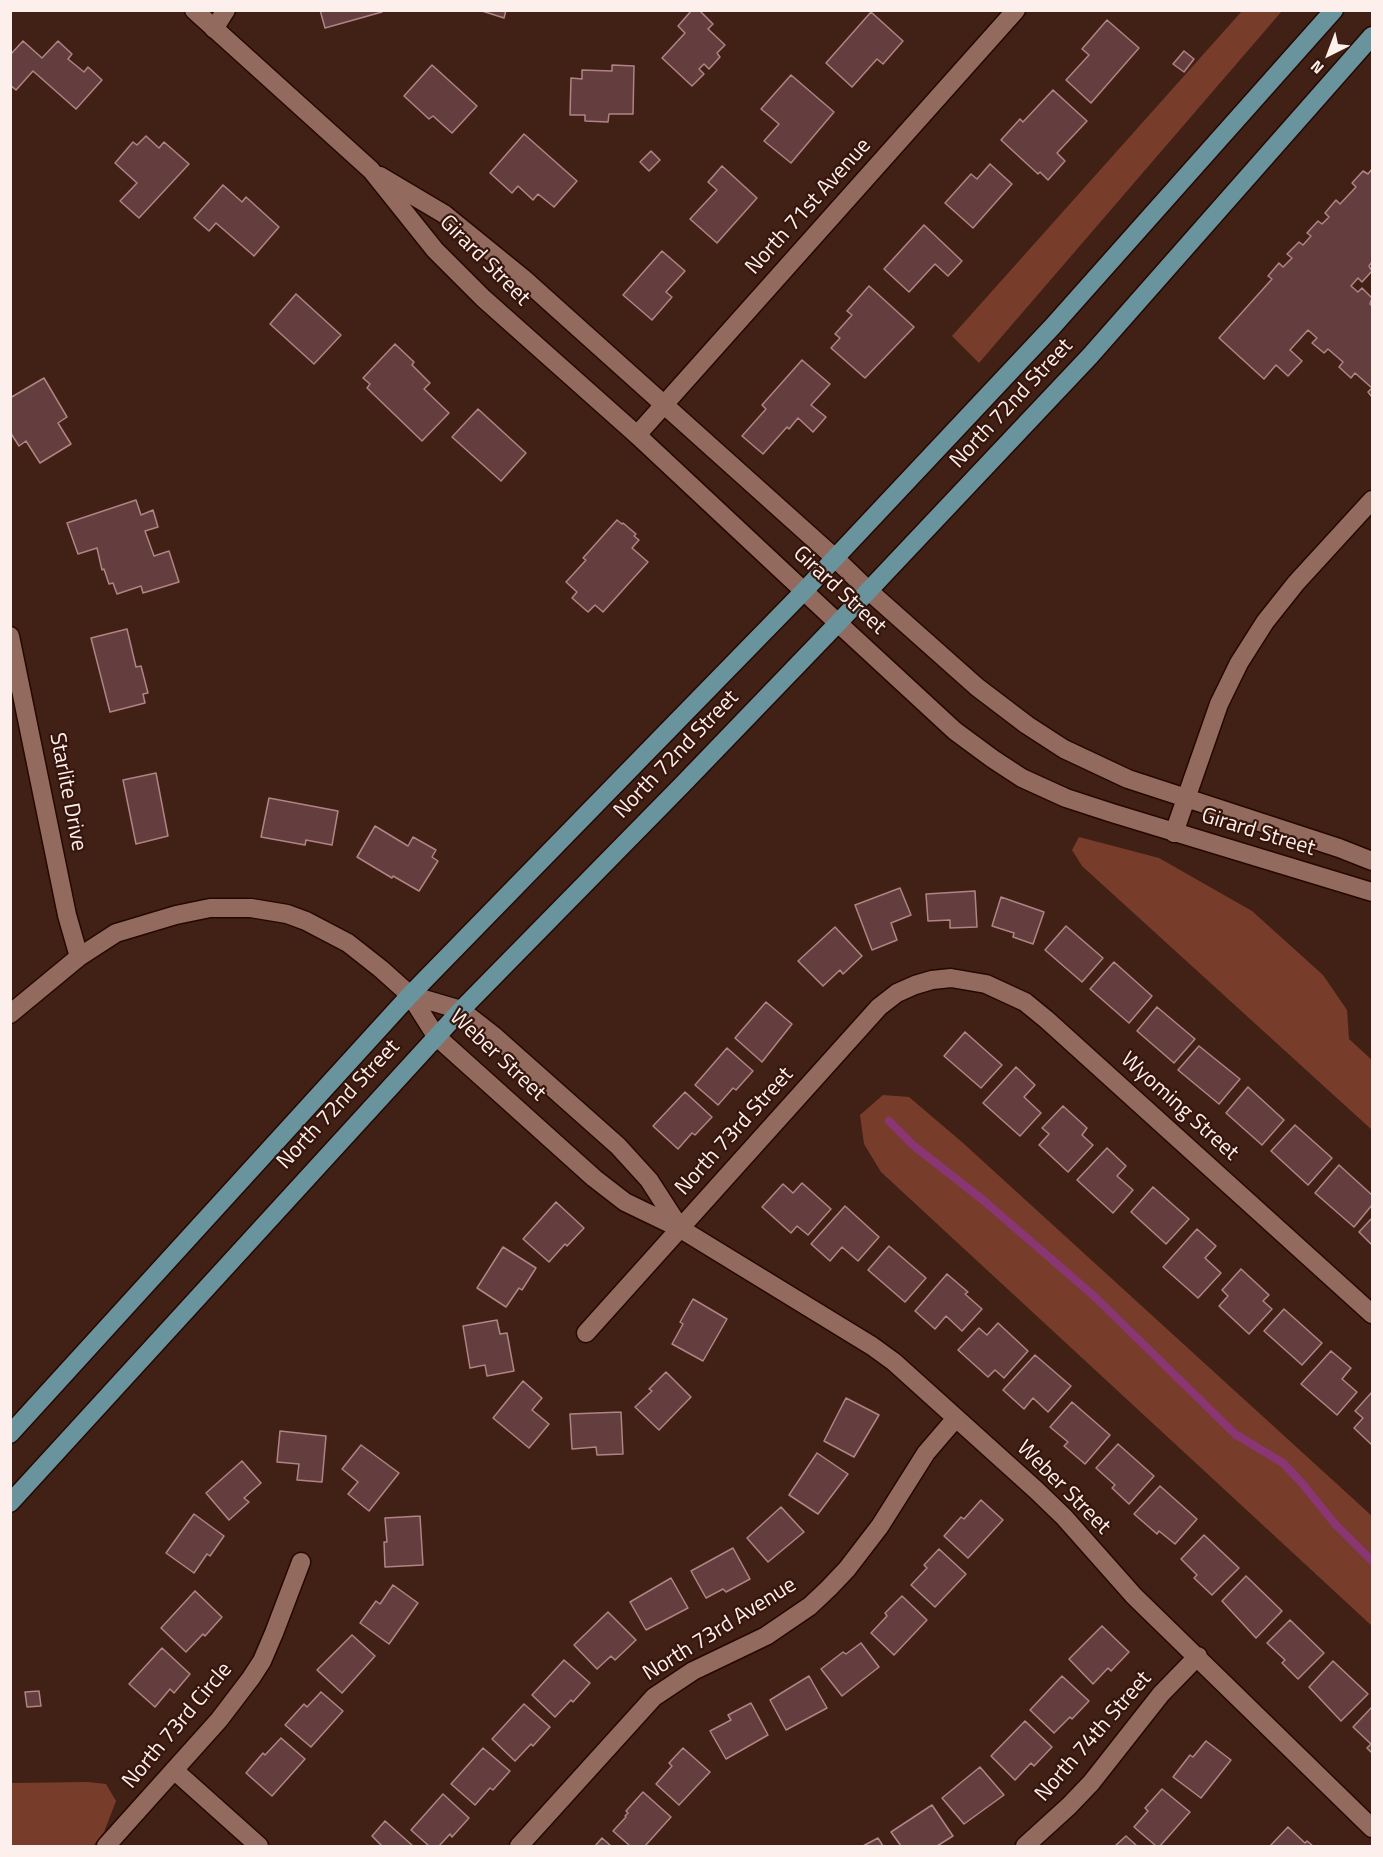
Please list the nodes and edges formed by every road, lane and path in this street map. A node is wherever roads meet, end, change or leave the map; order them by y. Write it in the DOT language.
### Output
graph roads {
  1 [pos="194,10"];
  2 [pos="226,10"];
  3 [pos="1016,10"];
  4 [pos="1334,10"];
  5 [pos="214,29"];
  6 [pos="1372,36"];
  7 [pos="371,170"];
  8 [pos="664,404"];
  9 [pos="637,435"];
  10 [pos="1372,500"];
  11 [pos="835,558"];
  12 [pos="804,591"];
  13 [pos="869,591"];
  14 [pos="838,623"];
  15 [pos="10,636"];
  16 [pos="1185,798"];
  17 [pos="1174,833"];
  18 [pos="1372,861"];
  19 [pos="1372,892"];
  20 [pos="79,957"];
  21 [pos="932,980"];
  22 [pos="410,995"];
  23 [pos="460,1010"];
  24 [pos="10,1014"];
  25 [pos="436,1036"];
  26 [pos="681,1229"];
  27 [pos="1372,1314"];
  28 [pos="586,1333"];
  29 [pos="956,1418"];
  30 [pos="10,1434"];
  31 [pos="10,1503"];
  32 [pos="301,1563"];
  33 [pos="1198,1656"];
  34 [pos="174,1770"];
  35 [pos="1372,1828"];
  36 [pos="106,1846"];
  37 [pos="259,1846"];
  38 [pos="519,1846"];
  39 [pos="1025,1846"];
  1 -- 5 [label="street, Girard Street"];
  2 -- 5 [label="street"];
  3 -- 8 [label="street, North 71st Avenue"];
  4 -- 11 [label="main road, North 72nd Street"];
  5 -- 7 [label="street, Girard Street"];
  6 -- 13 [label="main road, North 72nd Street"];
  7 -- 8 [label="street, Girard Street"];
  7 -- 9 [label="street, Girard Street"];
  8 -- 9 [label="street, North 71st Avenue"];
  8 -- 11 [label="street, Girard Street"];
  9 -- 12 [label="street, Girard Street"];
  10 -- 16 [label="street"];
  11 -- 12 [label="main road, North 72nd Street"];
  11 -- 13 [label="street, Girard Street"];
  12 -- 14 [label="street, Girard Street"];
  12 -- 22 [label="main road, North 72nd Street"];
  13 -- 14 [label="main road, North 72nd Street"];
  13 -- 16 [label="street, Girard Street"];
  14 -- 17 [label="street, Girard Street"];
  14 -- 23 [label="main road, North 72nd Street"];
  15 -- 20 [label="street, Starlite Drive"];
  16 -- 17 [label="street"];
  16 -- 18 [label="street, Girard Street"];
  17 -- 19 [label="street, Girard Street"];
  20 -- 22 [label="street"];
  20 -- 24 [label="street"];
  21 -- 26 [label="street, North 73rd Street"];
  21 -- 27 [label="street, Wyoming Street"];
  22 -- 23 [label="street, Weber Street"];
  22 -- 25 [label="street, Weber Street"];
  22 -- 30 [label="main road, North 72nd Street"];
  23 -- 25 [label="main road, North 72nd Street"];
  23 -- 26 [label="street, Weber Street"];
  25 -- 26 [label="street, Weber Street"];
  25 -- 31 [label="main road, North 72nd Street"];
  26 -- 28 [label="street, North 73rd Street"];
  26 -- 29 [label="street, Weber Street"];
  29 -- 33 [label="street, Weber Street"];
  29 -- 38 [label="street, North 73rd Avenue"];
  32 -- 34 [label="street, North 73rd Circle"];
  33 -- 35 [label="street, Weber Street"];
  33 -- 39 [label="street, North 74th Street"];
  34 -- 36 [label="street, North 73rd Circle"];
  34 -- 37 [label="street"];
}
